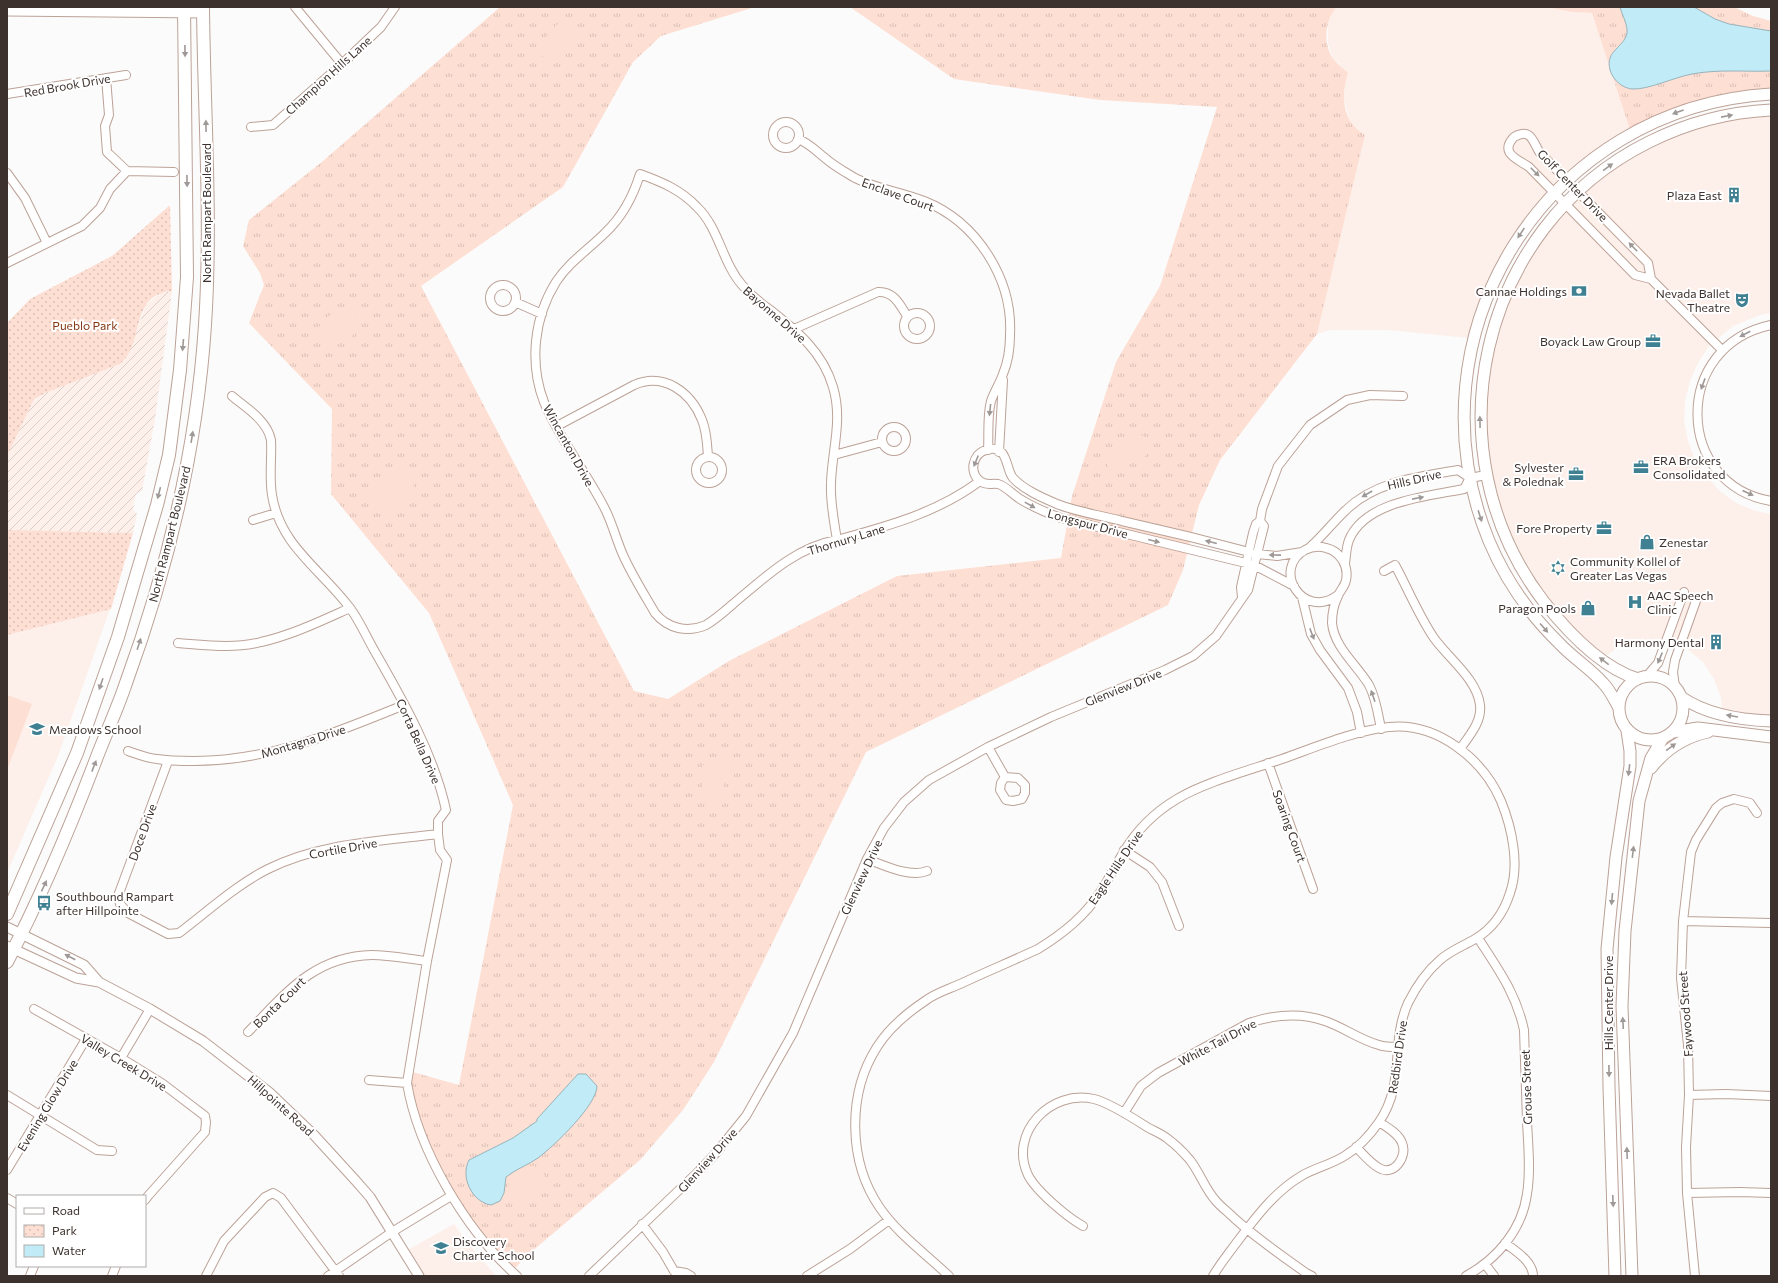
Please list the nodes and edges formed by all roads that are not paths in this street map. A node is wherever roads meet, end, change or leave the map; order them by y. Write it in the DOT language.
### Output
graph roads {
  1 [pos="295,7"];
  2 [pos="395,7"];
  3 [pos="7,10"];
  4 [pos="184,10"];
  5 [pos="203,10"];
  6 [pos="342,64"];
  7 [pos="126,75"];
  8 [pos="106,78"];
  9 [pos="7,94"];
  10 [pos="1771,94"];
  11 [pos="1771,110"];
  12 [pos="252,127"];
  13 [pos="798,139"];
  14 [pos="127,171"];
  15 [pos="174,172"];
  16 [pos="7,173"];
  17 [pos="640,174"];
  18 [pos="1567,180"];
  19 [pos="1578,191"];
  20 [pos="1554,192"];
  21 [pos="1565,204"];
  22 [pos="47,243"];
  23 [pos="7,263"];
  24 [pos="1651,279"];
  25 [pos="515,302"];
  26 [pos="542,314"];
  27 [pos="907,316"];
  28 [pos="1771,325"];
  29 [pos="794,329"];
  30 [pos="1722,350"];
  31 [pos="1004,373"];
  32 [pos="232,396"];
  33 [pos="1403,396"];
  34 [pos="557,426"];
  35 [pos="882,442"];
  36 [pos="988,450"];
  37 [pos="999,452"];
  38 [pos="169,455"];
  39 [pos="834,455"];
  40 [pos="708,457"];
  41 [pos="188,459"];
  42 [pos="1486,475"];
  43 [pos="1470,478"];
  44 [pos="980,482"];
  45 [pos="1771,501"];
  46 [pos="276,513"];
  47 [pos="253,520"];
  48 [pos="837,540"];
  49 [pos="1304,551"];
  50 [pos="1253,552"];
  51 [pos="1246,563"];
  52 [pos="1345,564"];
  53 [pos="1254,565"];
  54 [pos="1384,571"];
  55 [pos="1294,586"];
  56 [pos="1684,592"];
  57 [pos="1338,595"];
  58 [pos="1242,597"];
  59 [pos="1302,597"];
  60 [pos="1698,598"];
  61 [pos="350,608"];
  62 [pos="679,628"];
  63 [pos="178,643"];
  64 [pos="1642,678"];
  65 [pos="1675,687"];
  66 [pos="1681,697"];
  67 [pos="404,705"];
  68 [pos="1619,708"];
  69 [pos="1771,721"];
  70 [pos="1381,729"];
  71 [pos="1715,730"];
  72 [pos="1627,731"];
  73 [pos="1673,732"];
  74 [pos="1361,733"];
  75 [pos="1771,737"];
  76 [pos="1663,738"];
  77 [pos="988,747"];
  78 [pos="1460,749"];
  79 [pos="128,751"];
  80 [pos="168,761"];
  81 [pos="1268,764"];
  82 [pos="1645,776"];
  83 [pos="1005,777"];
  84 [pos="1757,813"];
  85 [pos="438,834"];
  86 [pos="1124,850"];
  87 [pos="867,859"];
  88 [pos="927,871"];
  89 [pos="1313,889"];
  90 [pos="7,914"];
  91 [pos="1683,921"];
  92 [pos="1771,923"];
  93 [pos="1179,926"];
  94 [pos="7,927"];
  95 [pos="21,934"];
  96 [pos="175,934"];
  97 [pos="1478,938"];
  98 [pos="10,948"];
  99 [pos="7,962"];
  100 [pos="427,962"];
  101 [pos="99,982"];
  102 [pos="150,1009"];
  103 [pos="34,1010"];
  104 [pos="248,1032"];
  105 [pos="86,1039"];
  106 [pos="1397,1047"];
  107 [pos="122,1058"];
  108 [pos="369,1080"];
  109 [pos="407,1083"];
  110 [pos="7,1095"];
  111 [pos="1690,1096"];
  112 [pos="1771,1096"];
  113 [pos="1124,1113"];
  114 [pos="40,1115"];
  115 [pos="1379,1122"];
  116 [pos="1356,1147"];
  117 [pos="112,1151"];
  118 [pos="7,1170"];
  119 [pos="1687,1193"];
  120 [pos="1771,1193"];
  121 [pos="451,1196"];
  122 [pos="7,1198"];
  123 [pos="146,1199"];
  124 [pos="16,1203"];
  125 [pos="889,1220"];
  126 [pos="642,1224"];
  127 [pos="1083,1226"];
  128 [pos="1247,1229"];
  129 [pos="392,1232"];
  130 [pos="1505,1243"];
  131 [pos="1485,1264"];
  132 [pos="337,1273"];
  133 [pos="673,1274"];
  134 [pos="206,1276"];
  135 [pos="328,1276"];
  136 [pos="419,1276"];
  137 [pos="517,1276"];
  138 [pos="589,1276"];
  139 [pos="691,1276"];
  140 [pos="807,1276"];
  141 [pos="949,1276"];
  142 [pos="1213,1276"];
  143 [pos="1312,1276"];
  144 [pos="1466,1276"];
  145 [pos="1494,1276"];
  146 [pos="1533,1276"];
  147 [pos="1615,1276"];
  148 [pos="1632,1276"];
  149 [pos="1695,1276"];
  1 -- 6 [label="street"];
  2 -- 6 [label="street, Champion Hills Lane"];
  3 -- 4 [label="main road"];
  4 -- 5 [label="main road"];
  4 -- 38 [label="main road, North Rampart Boulevard, one-way"];
  41 -- 5 [label="main road, North Rampart Boulevard, one-way"];
  6 -- 12 [label="street, Champion Hills Lane"];
  7 -- 8 [label="street, Red Brook Drive"];
  8 -- 9 [label="street, Red Brook Drive"];
  8 -- 14 [label="street"];
  10 -- 18 [label="main road, one-way"];
  19 -- 11 [label="main road, one-way"];
  13 -- 31 [label="street, Enclave Court"];
  14 -- 15 [label="street"];
  14 -- 22 [label="street"];
  16 -- 22 [label="street"];
  17 -- 26 [label="street, Wincanton Drive"];
  17 -- 29 [label="street, Bayonne Drive"];
  18 -- 19 [label="street, Golf Center Drive"];
  18 -- 20 [label="main road"];
  18 -- 20 [label="street, Golf Center Drive, one-way"];
  19 -- 21 [label="main road"];
  24 -- 19 [label="street, Golf Center Drive, one-way"];
  20 -- 21 [label="street, Golf Center Drive"];
  20 -- 43 [label="main road, one-way"];
  21 -- 24 [label="street, Golf Center Drive"];
  42 -- 21 [label="main road, one-way"];
  22 -- 23 [label="street"];
  24 -- 30 [label="street, Golf Center Drive"];
  25 -- 26 [label="street"];
  26 -- 34 [label="street, Wincanton Drive"];
  27 -- 29 [label="street"];
  28 -- 30 [label="street, one-way"];
  29 -- 39 [label="street, Bayonne Drive"];
  30 -- 45 [label="street, one-way"];
  31 -- 36 [label="street, Enclave Court, one-way"];
  31 -- 37 [label="street, Enclave Court"];
  32 -- 46 [label="street, Corta Bella Drive"];
  33 -- 50 [label="street, Glenview Drive"];
  34 -- 40 [label="street"];
  34 -- 62 [label="street, Wincanton Drive"];
  35 -- 39 [label="street"];
  36 -- 37 [label="street"];
  36 -- 44 [label="street, one-way"];
  50 -- 37 [label="street, Longspur Drive, one-way"];
  38 -- 41 [label="main road"];
  38 -- 90 [label="main road, North Rampart Boulevard, one-way"];
  39 -- 48 [label="street, Bayonne Drive"];
  95 -- 41 [label="main road, North Rampart Boulevard, one-way"];
  42 -- 43 [label="street"];
  64 -- 42 [label="main road, one-way"];
  43 -- 49 [label="street, Hills Drive, one-way"];
  52 -- 43 [label="street, Hills Drive, one-way"];
  43 -- 68 [label="main road, one-way"];
  44 -- 48 [label="street, Thornury Lane"];
  44 -- 51 [label="street, Longspur Drive, one-way"];
  46 -- 47 [label="street"];
  46 -- 61 [label="street, Corta Bella Drive"];
  48 -- 62 [label="street, Thornury Lane"];
  49 -- 50 [label="street, Longspur Drive, one-way"];
  49 -- 52 [label="street"];
  49 -- 55 [label="street, Hills Drive"];
  50 -- 51 [label="street, Glenview Drive"];
  50 -- 53 [label="street, Glenview Drive"];
  51 -- 53 [label="street, Longspur Drive"];
  51 -- 58 [label="street, Glenview Drive"];
  52 -- 57 [label="street, Hills Drive"];
  53 -- 55 [label="street, Longspur Drive"];
  53 -- 58 [label="street, Glenview Drive"];
  54 -- 78 [label="street"];
  55 -- 59 [label="street"];
  56 -- 64 [label="street, one-way"];
  57 -- 59 [label="street"];
  70 -- 57 [label="street, Hills Drive, one-way"];
  58 -- 77 [label="street, Glenview Drive"];
  59 -- 74 [label="street, one-way"];
  60 -- 65 [label="street"];
  61 -- 63 [label="street"];
  61 -- 67 [label="street, Corta Bella Drive"];
  64 -- 65 [label="main road"];
  64 -- 68 [label="main road"];
  65 -- 66 [label="main road"];
  69 -- 66 [label="main road, one-way"];
  66 -- 73 [label="main road"];
  67 -- 80 [label="street, Montagna Drive"];
  67 -- 85 [label="street, Corta Bella Drive"];
  68 -- 72 [label="main road"];
  70 -- 74 [label="street, Eagle Hills Drive"];
  70 -- 78 [label="street, Eagle Hills Drive"];
  71 -- 73 [label="main road"];
  71 -- 75 [label="main road"];
  82 -- 71 [label="main road, one-way"];
  72 -- 76 [label="main road"];
  72 -- 147 [label="main road, Hills Center Drive, one-way"];
  73 -- 76 [label="main road"];
  74 -- 81 [label="street, Eagle Hills Drive"];
  76 -- 82 [label="main road, Hills Center Drive"];
  77 -- 83 [label="street"];
  77 -- 87 [label="street, Glenview Drive"];
  78 -- 97 [label="street, Redbird Drive"];
  79 -- 80 [label="street, Montagna Drive"];
  80 -- 96 [label="street, Doce Drive"];
  81 -- 86 [label="street, Eagle Hills Drive"];
  81 -- 89 [label="street, Soaring Court"];
  148 -- 82 [label="main road, Hills Center Drive, one-way"];
  84 -- 91 [label="street, Faywood Street"];
  85 -- 96 [label="street, Cortile Drive"];
  85 -- 100 [label="street, Corta Bella Drive"];
  86 -- 93 [label="street"];
  86 -- 125 [label="street, Eagle Hills Drive"];
  87 -- 88 [label="street"];
  87 -- 126 [label="street, Glenview Drive"];
  91 -- 92 [label="street"];
  91 -- 111 [label="street, Faywood Street"];
  94 -- 95 [label="street, Hillpointe Road"];
  95 -- 98 [label="main road, North Rampart Boulevard"];
  101 -- 95 [label="street, Hillpointe Road, one-way"];
  97 -- 106 [label="street, Redbird Drive"];
  97 -- 130 [label="street, Grouse Street"];
  98 -- 99 [label="main road, North Rampart Boulevard"];
  98 -- 101 [label="street, Hillpointe Road"];
  100 -- 104 [label="street, Bonta Court"];
  100 -- 109 [label="street, Corta Bella Drive"];
  101 -- 102 [label="street, Hillpointe Road"];
  102 -- 107 [label="street"];
  102 -- 129 [label="street, Hillpointe Road"];
  103 -- 105 [label="street, Valley Creek Drive"];
  105 -- 107 [label="street, Valley Creek Drive"];
  105 -- 114 [label="street, Evening Glow Drive"];
  106 -- 113 [label="street, White Tail Drive"];
  106 -- 115 [label="street, Redbird Drive"];
  107 -- 123 [label="street, Valley Creek Drive"];
  108 -- 109 [label="street"];
  109 -- 121 [label="street, Corta Bella Drive"];
  110 -- 114 [label="street"];
  111 -- 112 [label="street"];
  111 -- 119 [label="street, Faywood Street"];
  113 -- 127 [label="street"];
  113 -- 128 [label="street"];
  114 -- 117 [label="street"];
  114 -- 118 [label="street, Evening Glow Drive"];
  115 -- 116 [label="street, Redbird Drive"];
  115 -- 116 [label="street"];
  116 -- 128 [label="street, Redbird Drive"];
  119 -- 120 [label="street"];
  119 -- 149 [label="street, Faywood Street"];
  121 -- 129 [label="street"];
  121 -- 137 [label="street, Corta Bella Drive"];
  122 -- 124 [label="street"];
  125 -- 140 [label="street"];
  125 -- 141 [label="street"];
  126 -- 133 [label="street"];
  126 -- 138 [label="street, Glenview Drive"];
  128 -- 142 [label="street, Redbird Drive"];
  128 -- 143 [label="street"];
  129 -- 132 [label="street"];
  129 -- 136 [label="street, Hillpointe Road"];
  130 -- 131 [label="street, Grouse Street"];
  130 -- 146 [label="street"];
  131 -- 144 [label="street, Grouse Street"];
  131 -- 145 [label="street"];
  132 -- 134 [label="street"];
  132 -- 135 [label="street"];
  133 -- 139 [label="street"];
}
